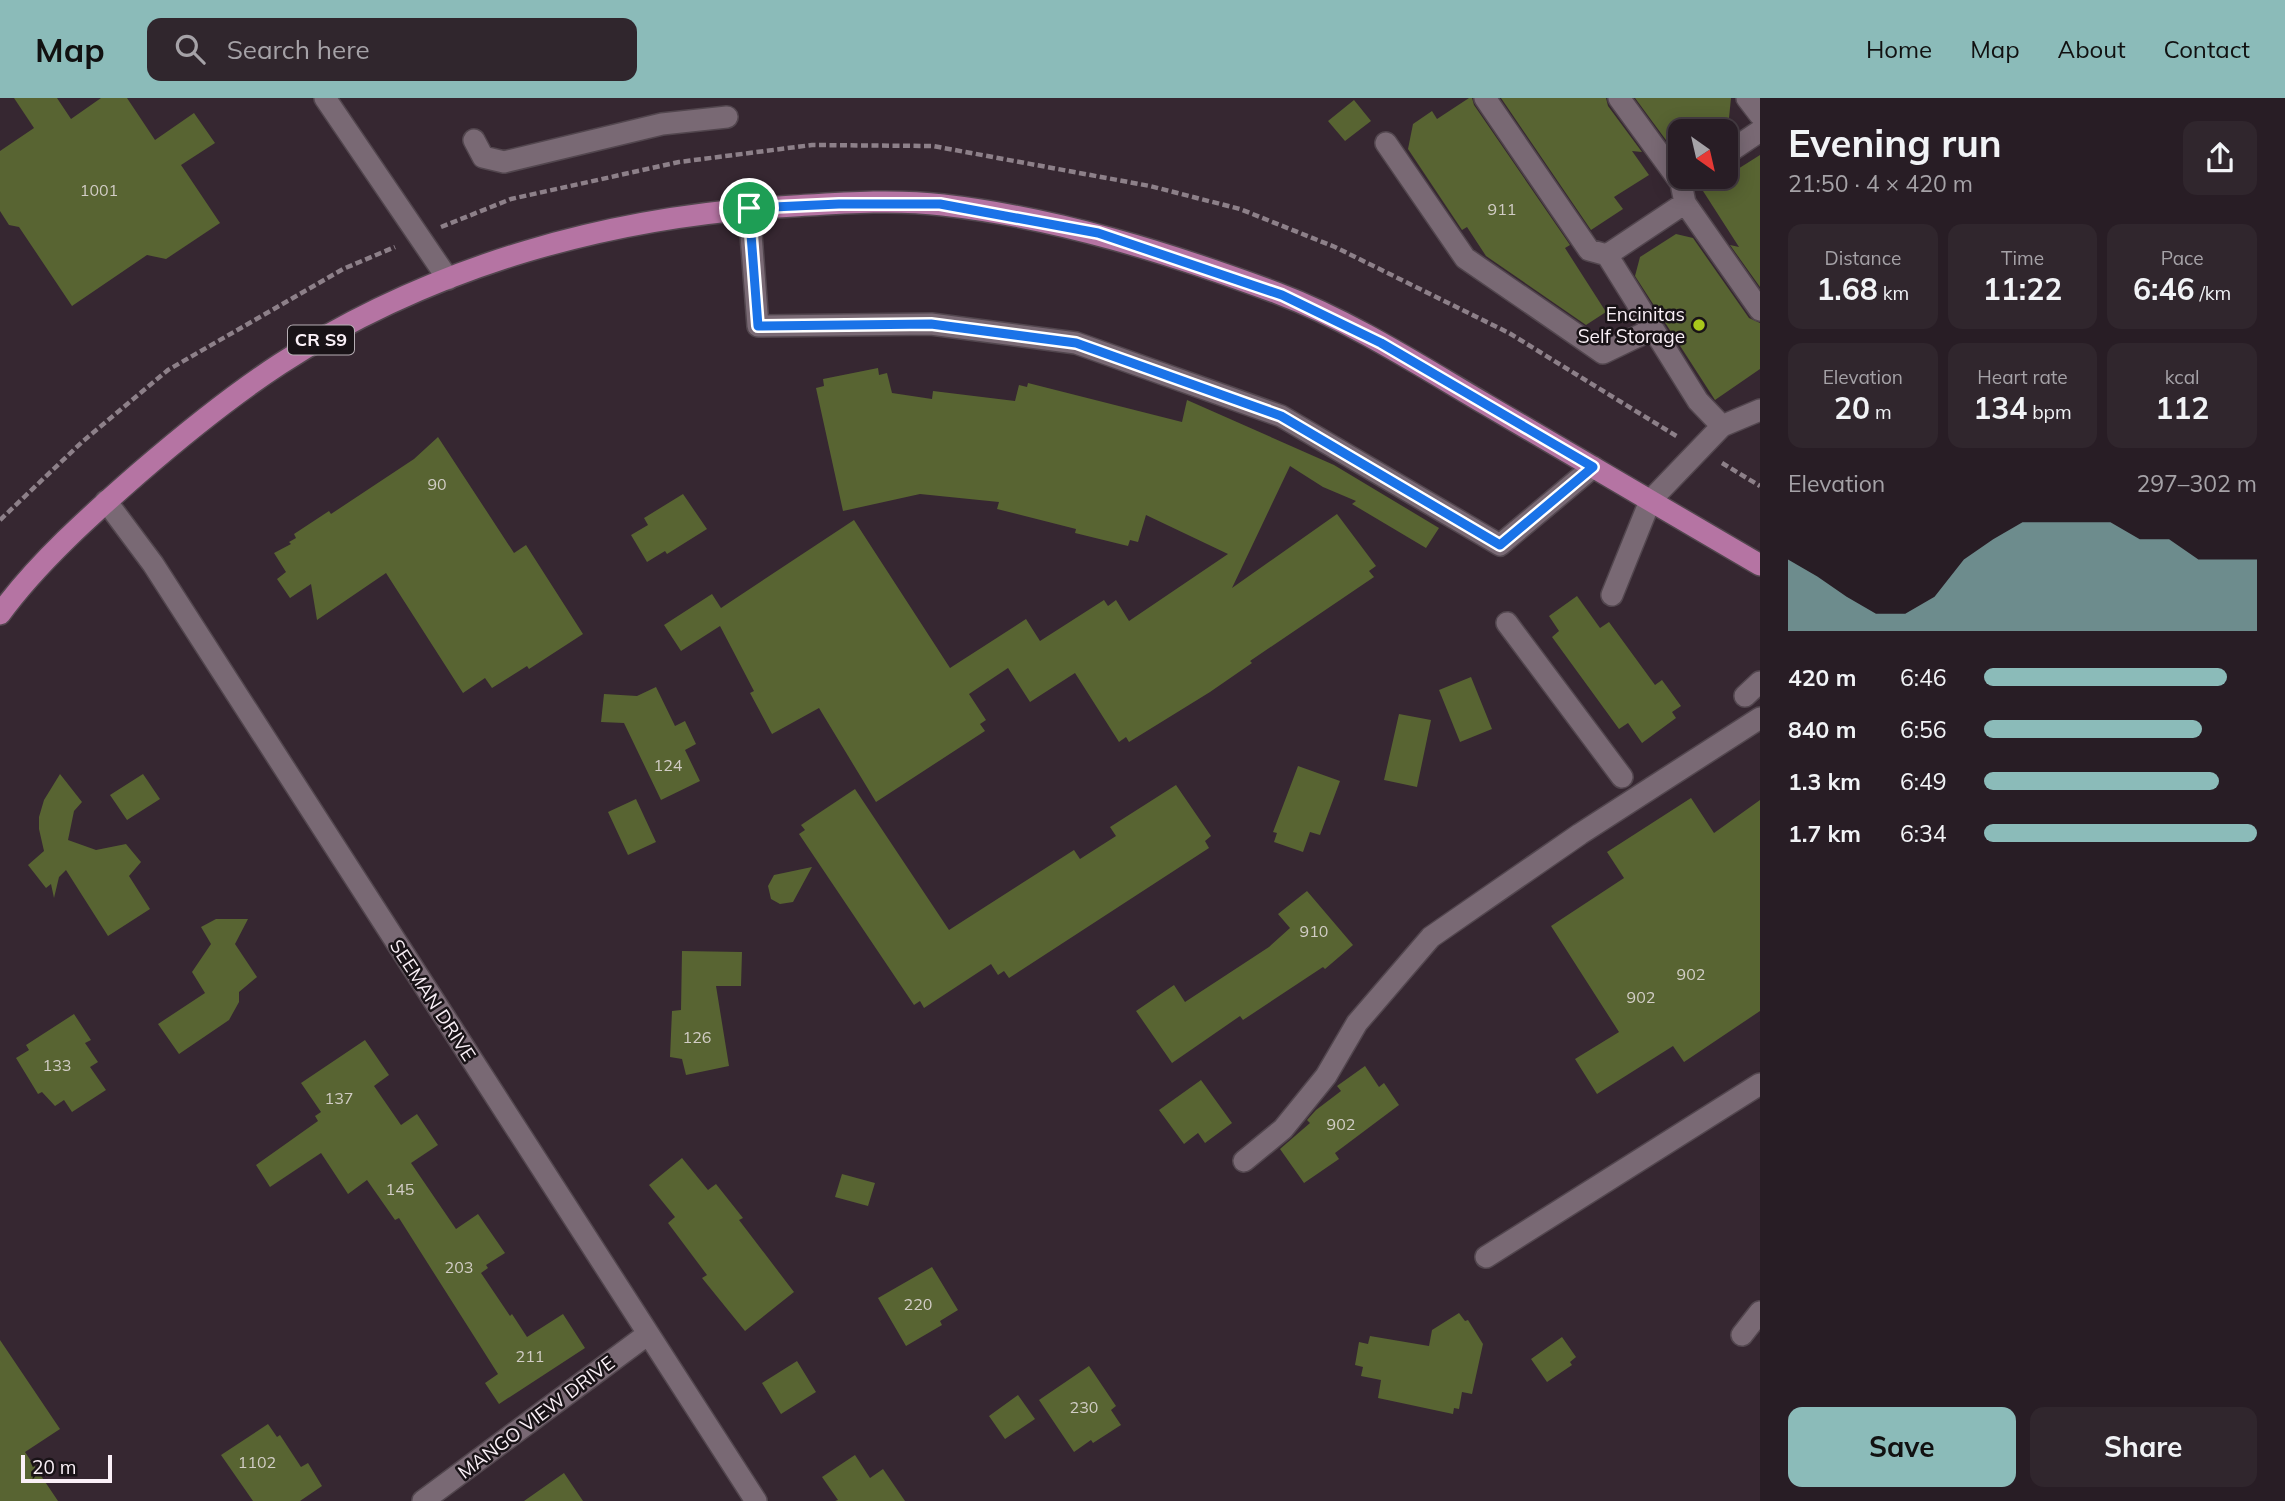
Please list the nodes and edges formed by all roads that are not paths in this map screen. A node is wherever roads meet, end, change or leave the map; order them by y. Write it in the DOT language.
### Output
graph roads {
  1 [pos="325,98"];
  2 [pos="1485,98"];
  3 [pos="1619,98"];
  4 [pos="1747,98"];
  5 [pos="1760,115"];
  6 [pos="727,117"];
  7 [pos="1760,131"];
  8 [pos="474,140"];
  9 [pos="1386,143"];
  10 [pos="1738,146"];
  11 [pos="1668,163"];
  12 [pos="1684,189"];
  13 [pos="1687,189"];
  14 [pos="749,208"];
  15 [pos="1607,255"];
  16 [pos="448,279"];
  17 [pos="1760,310"];
  18 [pos="1653,329"];
  19 [pos="1760,410"];
  20 [pos="1722,426"];
  21 [pos="1593,467"];
  22 [pos="1650,500"];
  23 [pos="106,501"];
  24 [pos="1760,565"];
  25 [pos="1612,595"];
  26 [pos="0,614"];
  27 [pos="1507,623"];
  28 [pos="1760,718"];
  29 [pos="1622,777"];
  30 [pos="1760,1084"];
  31 [pos="1244,1161"];
  32 [pos="1486,1257"];
  33 [pos="1760,1312"];
  34 [pos="648,1334"];
  35 [pos="1742,1335"];
  36 [pos="423,1501"];
  37 [pos="756,1501"];
  1 -- 16 [label="street"];
  2 -- 15 [label="street"];
  3 -- 11 [label="street"];
  4 -- 5 [label="street"];
  6 -- 8 [label="street"];
  7 -- 10 [label="street"];
  9 -- 18 [label="street"];
  12 -- 15 [label="street"];
  13 -- 17 [label="street"];
  14 -- 16 [label="main road, CR S9"];
  14 -- 21 [label="main road, CR S9"];
  14 -- 21 [label="street"];
  15 -- 18 [label="street"];
  16 -- 23 [label="main road, CR S9"];
  18 -- 20 [label="street"];
  19 -- 20 [label="street"];
  20 -- 22 [label="street"];
  21 -- 22 [label="main road, CR S9"];
  22 -- 24 [label="main road, CR S9"];
  22 -- 25 [label="street"];
  23 -- 26 [label="main road, CR S9"];
  23 -- 34 [label="street, SEEMAN DRIVE"];
  27 -- 29 [label="street"];
  28 -- 31 [label="street"];
  30 -- 32 [label="street"];
  33 -- 35 [label="street"];
  34 -- 36 [label="street, MANGO VIEW DRIVE"];
  34 -- 37 [label="street, SEEMAN DRIVE"];
}
